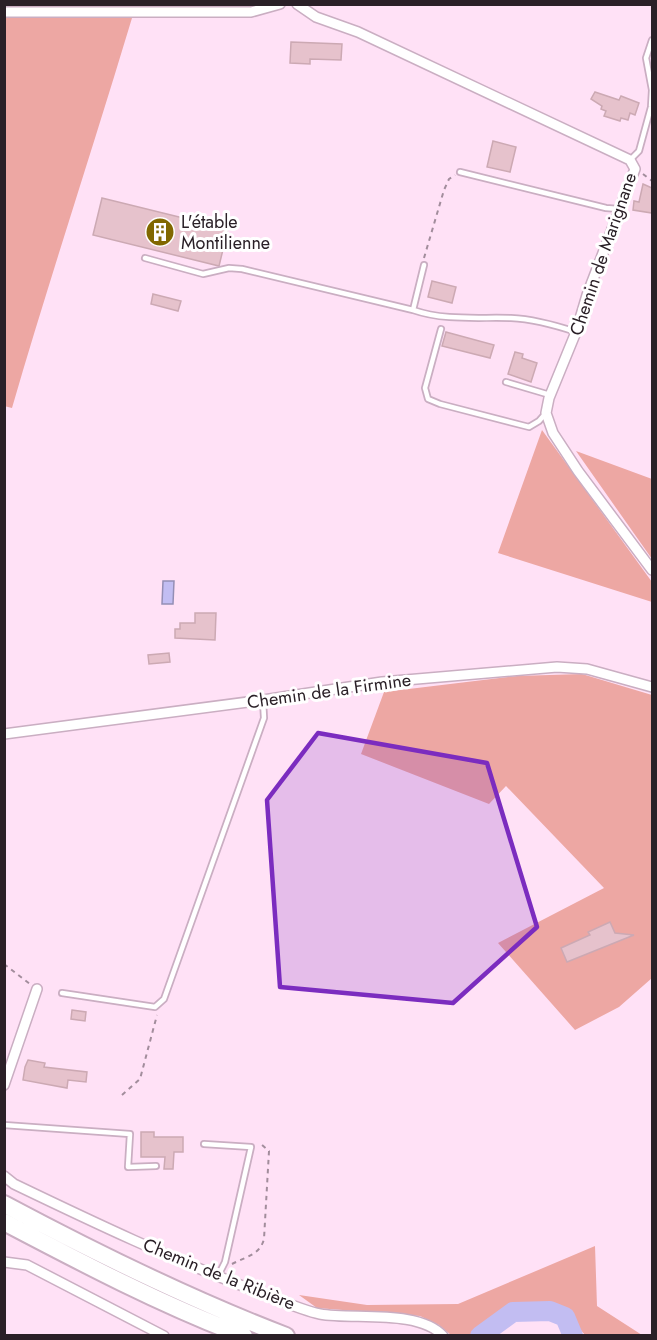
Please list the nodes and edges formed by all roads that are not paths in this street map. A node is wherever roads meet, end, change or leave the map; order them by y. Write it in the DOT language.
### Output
graph roads {
  1 [pos="280,4"];
  2 [pos="297,4"];
  3 [pos="4,12"];
  4 [pos="651,40"];
  5 [pos="630,160"];
  6 [pos="460,172"];
  7 [pos="619,209"];
  8 [pos="145,258"];
  9 [pos="424,265"];
  10 [pos="413,310"];
  11 [pos="441,329"];
  12 [pos="576,332"];
  13 [pos="506,382"];
  14 [pos="550,395"];
  15 [pos="546,413"];
  16 [pos="652,570"];
  17 [pos="652,687"];
  18 [pos="263,700"];
  19 [pos="4,734"];
  20 [pos="37,990"];
  21 [pos="62,993"];
  22 [pos="4,1085"];
  23 [pos="4,1125"];
  24 [pos="204,1144"];
  25 [pos="156,1167"];
  26 [pos="4,1176"];
  27 [pos="4,1204"];
  28 [pos="4,1222"];
  29 [pos="4,1262"];
  30 [pos="219,1273"];
  31 [pos="164,1335"];
  32 [pos="244,1335"];
  33 [pos="286,1335"];
  34 [pos="442,1335"];
  1 -- 3 [label="street"];
  2 -- 5 [label="street, Chemin de Marignane"];
  4 -- 5 [label="lane"];
  5 -- 7 [label="street, Chemin de Marignane"];
  6 -- 7 [label="lane"];
  7 -- 12 [label="street, Chemin de Marignane"];
  8 -- 10 [label="lane"];
  9 -- 10 [label="lane"];
  10 -- 12 [label="lane"];
  11 -- 15 [label="lane"];
  12 -- 14 [label="street, Chemin de Marignane"];
  13 -- 14 [label="lane"];
  14 -- 15 [label="street, Chemin de Marignane"];
  15 -- 16 [label="street"];
  17 -- 18 [label="street, Chemin de la Firmine"];
  18 -- 19 [label="street, Chemin de la Firmine"];
  18 -- 21 [label="lane"];
  20 -- 22 [label="street"];
  23 -- 25 [label="lane"];
  24 -- 30 [label="lane"];
  26 -- 30 [label="street, Chemin de la Ribière"];
  27 -- 33 [label="highway"];
  28 -- 32 [label="highway"];
  29 -- 31 [label="street"];
  30 -- 34 [label="street, Chemin de la Ribière"];
}
